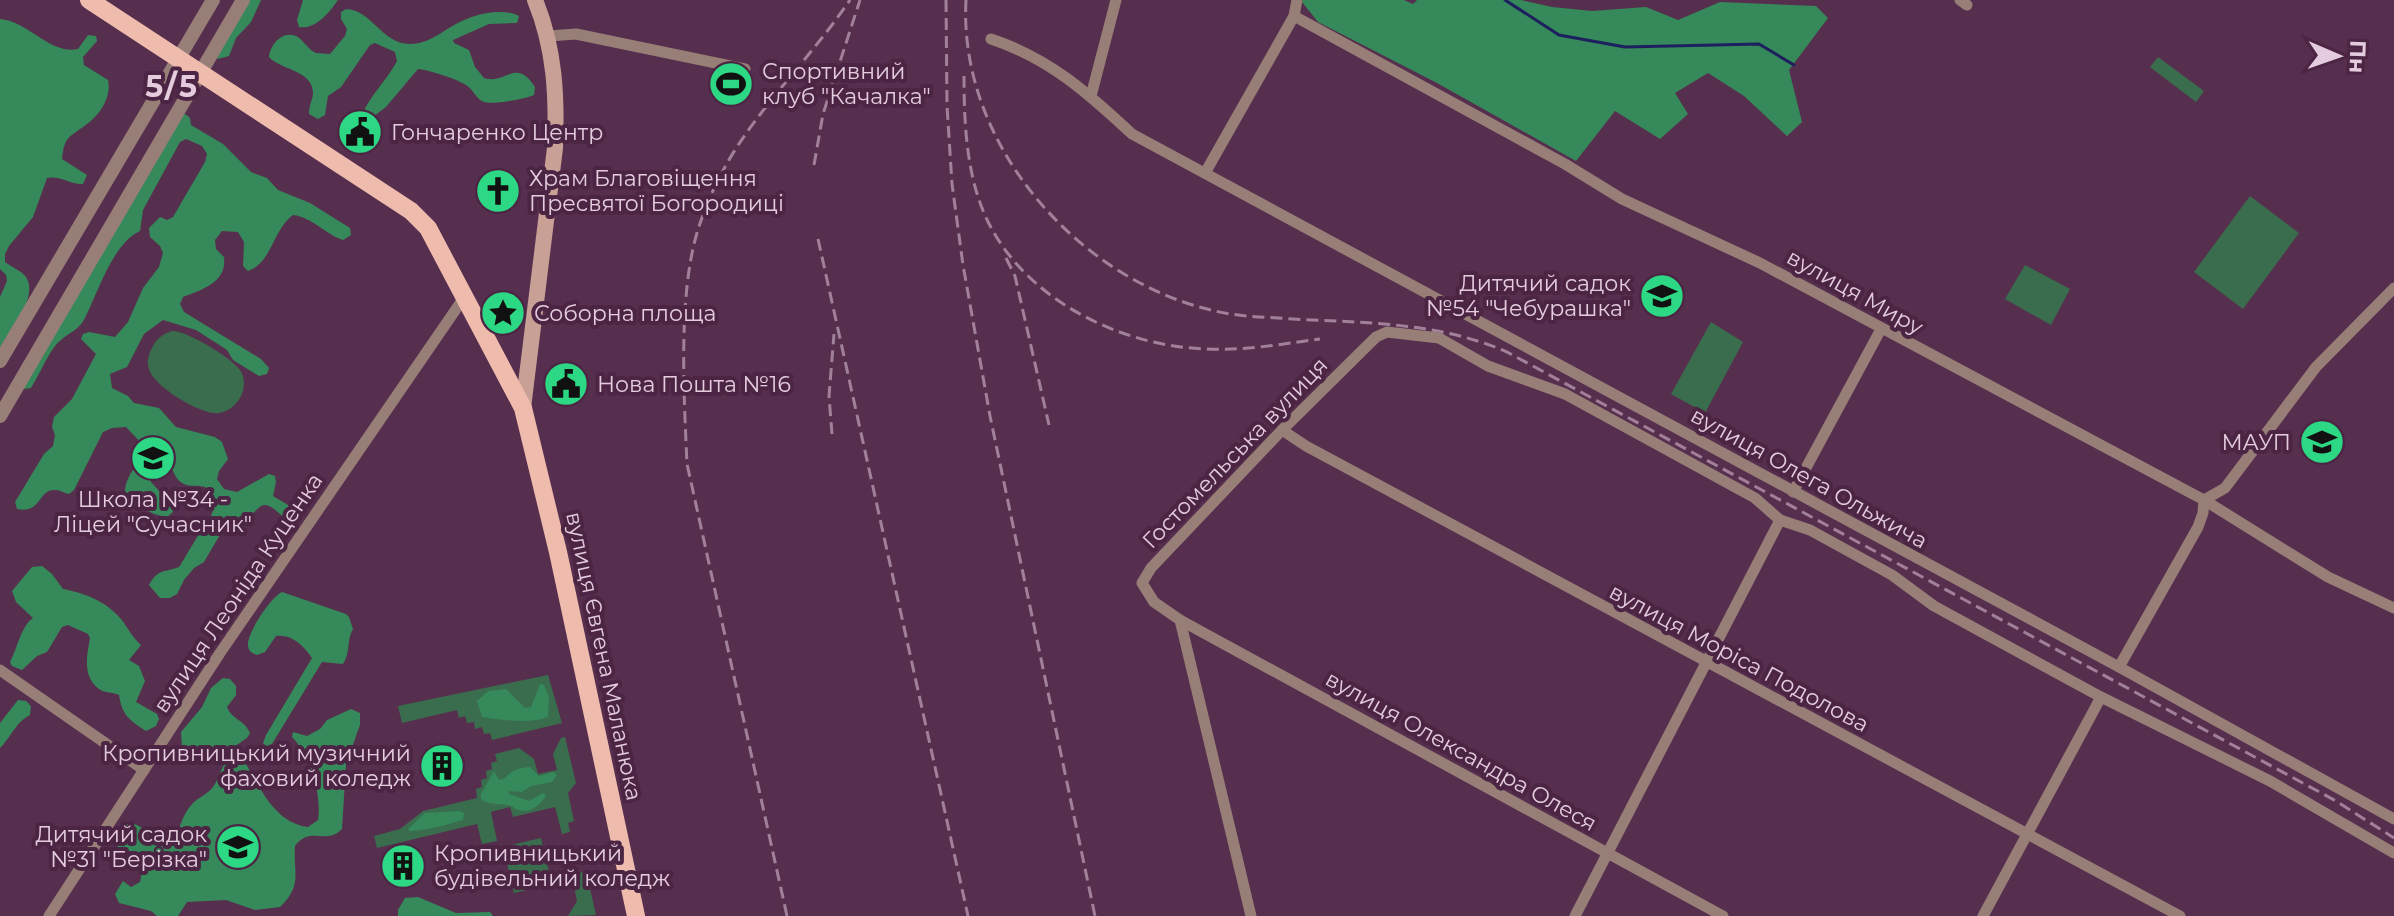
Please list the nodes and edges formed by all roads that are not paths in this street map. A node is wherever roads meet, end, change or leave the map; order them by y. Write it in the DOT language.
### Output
graph roads {
  1 [pos="89,0"];
  2 [pos="213,0"];
  3 [pos="243,0"];
  4 [pos="535,0"];
  5 [pos="1116,0"];
  6 [pos="1297,0"];
  7 [pos="1294,16"];
  8 [pos="549,36"];
  9 [pos="991,39"];
  10 [pos="178,58"];
  11 [pos="745,69"];
  12 [pos="201,73"];
  13 [pos="1091,96"];
  14 [pos="1205,173"];
  15 [pos="2394,288"];
  16 [pos="465,296"];
  17 [pos="1881,329"];
  18 [pos="1376,337"];
  19 [pos="0,361"];
  20 [pos="523,408"];
  21 [pos="0,416"];
  22 [pos="1282,430"];
  23 [pos="1793,492"];
  24 [pos="2204,500"];
  25 [pos="1780,520"];
  26 [pos="2394,608"];
  27 [pos="1180,620"];
  28 [pos="1707,664"];
  29 [pos="2119,667"];
  30 [pos="0,670"];
  31 [pos="2101,697"];
  32 [pos="144,770"];
  33 [pos="2394,819"];
  34 [pos="2025,835"];
  35 [pos="2394,853"];
  36 [pos="1609,854"];
  37 [pos="634,912"];
  38 [pos="49,916"];
  39 [pos="1251,916"];
  40 [pos="1575,916"];
  41 [pos="1723,916"];
  42 [pos="1983,916"];
  43 [pos="2180,916"];
  1 -- 10 [label="main road, вулиця Євгена Маланюка"];
  2 -- 10 [label="street"];
  3 -- 12 [label="street"];
  4 -- 8 [label="main road"];
  5 -- 13 [label="street"];
  6 -- 7 [label="street"];
  7 -- 14 [label="street"];
  7 -- 17 [label="street, вулиця Миру"];
  8 -- 11 [label="street"];
  8 -- 20 [label="main road"];
  9 -- 13 [label="street, вулиця Олега Ольжича"];
  10 -- 12 [label="main road, вулиця Євгена Маланюка"];
  10 -- 19 [label="street"];
  12 -- 16 [label="main road, вулиця Євгена Маланюка"];
  12 -- 21 [label="street"];
  13 -- 14 [label="street, вулиця Олега Ольжича"];
  14 -- 23 [label="street, вулиця Олега Ольжича"];
  15 -- 24 [label="street"];
  16 -- 20 [label="main road, вулиця Євгена Маланюка"];
  16 -- 32 [label="street, вулиця Леоніда Куценка"];
  17 -- 23 [label="street"];
  17 -- 24 [label="street, вулиця Миру"];
  18 -- 22 [label="street, Гостомельська вулиця"];
  18 -- 25 [label="street, вулиця Олега Ольжича"];
  20 -- 37 [label="main road, вулиця Євгена Маланюка"];
  22 -- 27 [label="street, Гостомельська вулиця"];
  22 -- 28 [label="street, вулиця Моріса Подолова"];
  23 -- 29 [label="street, вулиця Олега Ольжича"];
  24 -- 26 [label="street, вулиця Миру"];
  24 -- 29 [label="street"];
  25 -- 28 [label="street"];
  25 -- 31 [label="street, вулиця Олега Ольжича"];
  27 -- 36 [label="street, вулиця Олександра Олеся"];
  27 -- 39 [label="street"];
  28 -- 34 [label="street, вулиця Моріса Подолова"];
  28 -- 36 [label="street"];
  29 -- 33 [label="street, вулиця Олега Ольжича"];
  30 -- 32 [label="street"];
  31 -- 34 [label="street"];
  31 -- 35 [label="street, вулиця Олега Ольжича"];
  32 -- 38 [label="street, вулиця Леоніда Куценка"];
  34 -- 42 [label="street"];
  34 -- 43 [label="street, вулиця Моріса Подолова"];
  36 -- 40 [label="street"];
  36 -- 41 [label="street, вулиця Олександра Олеся"];
}
